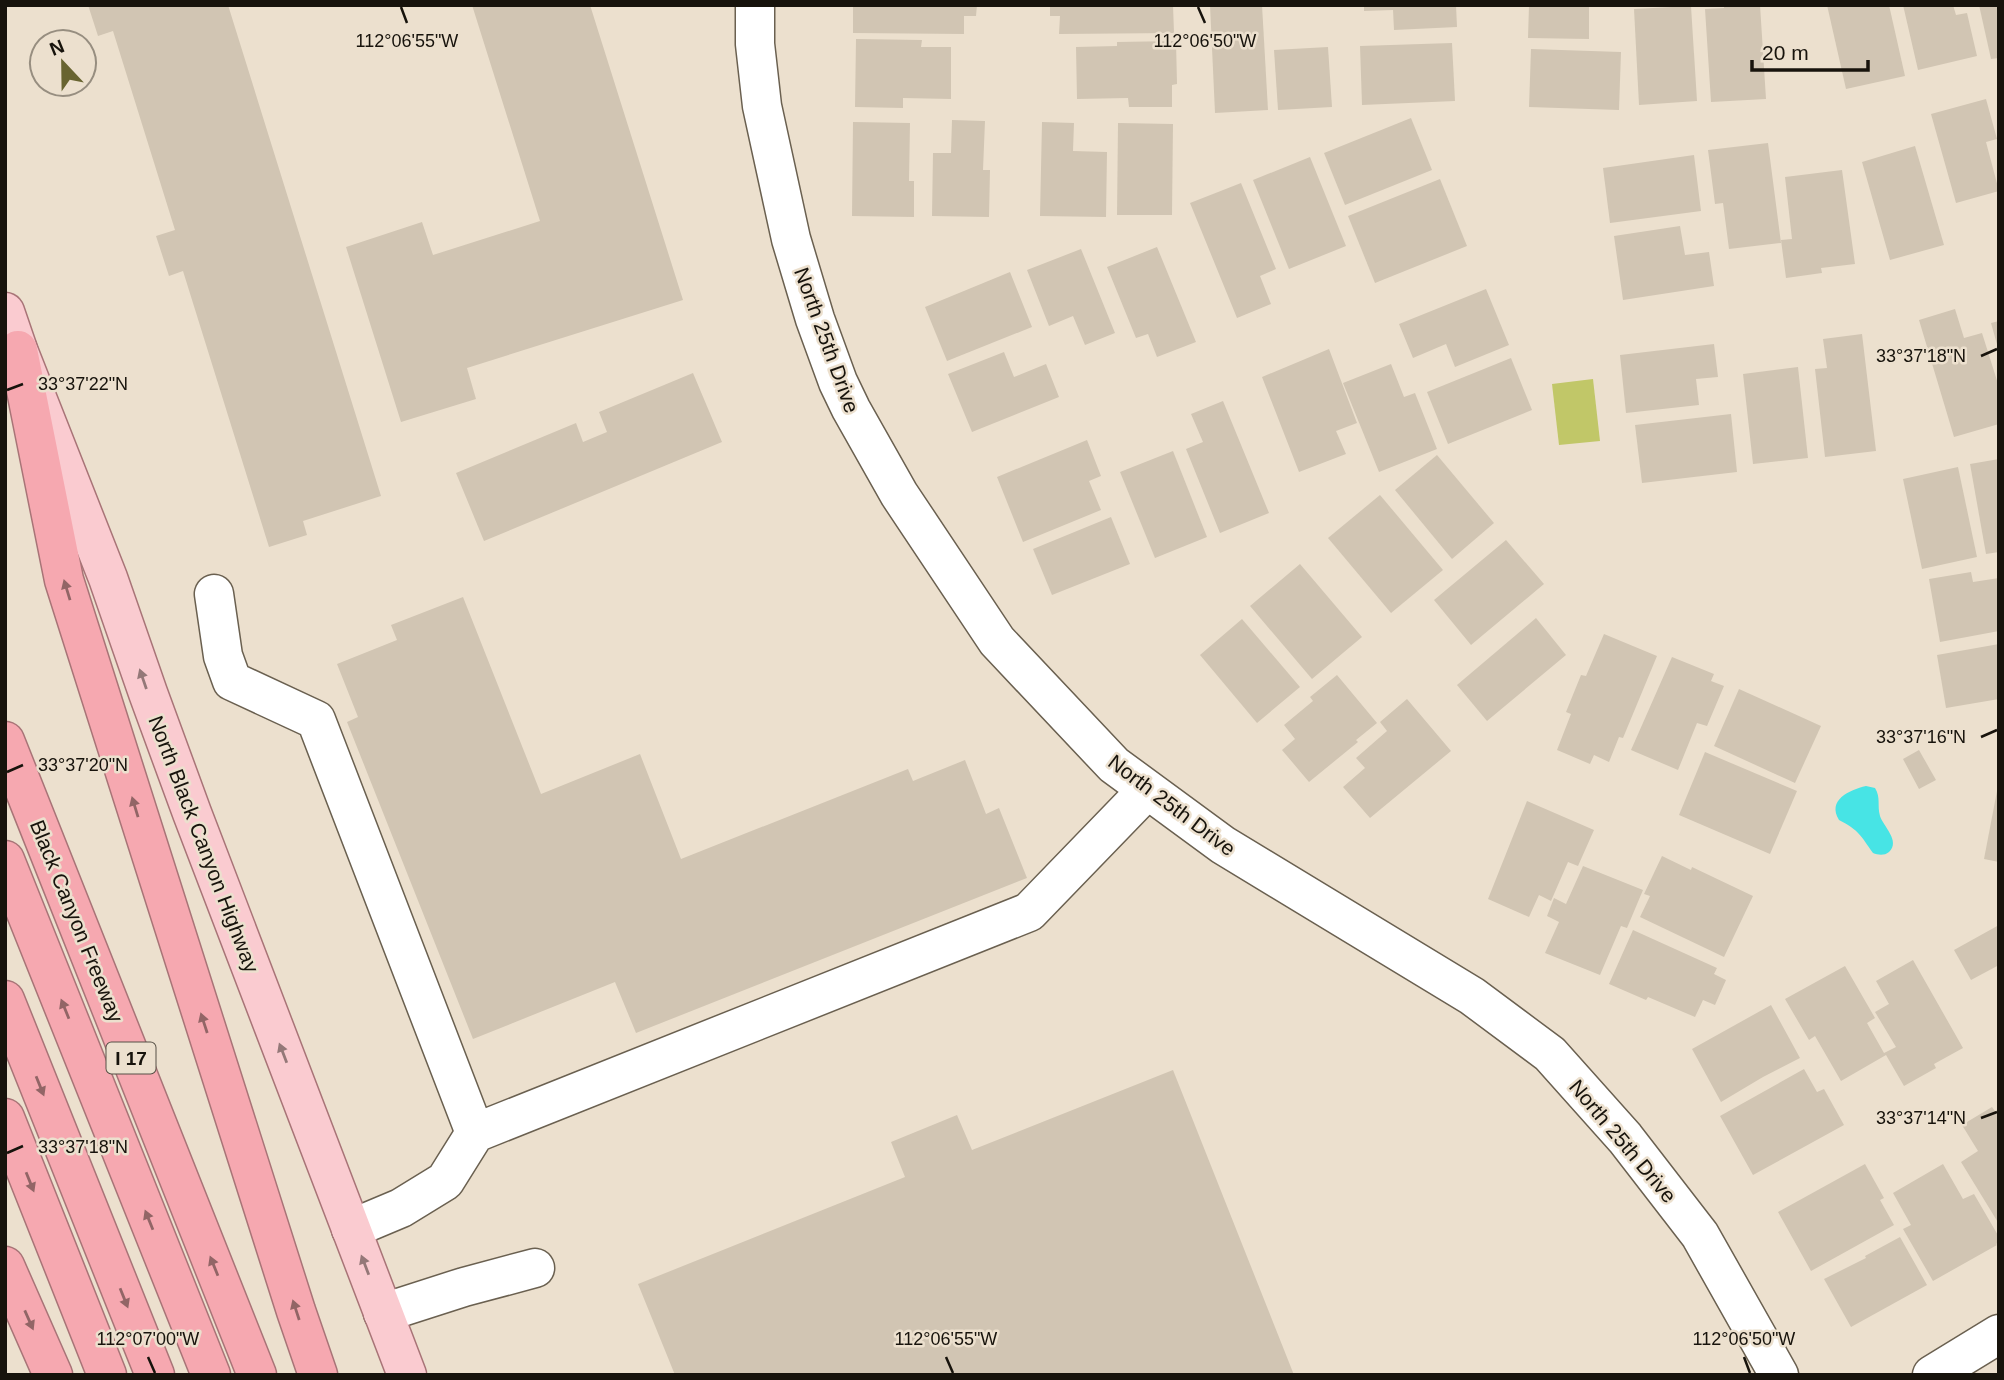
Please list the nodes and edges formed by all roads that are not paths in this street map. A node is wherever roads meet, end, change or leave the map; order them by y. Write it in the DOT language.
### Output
graph roads {
  1 [pos="755,5"];
  2 [pos="5,312"];
  3 [pos="18,350"];
  4 [pos="214,593"];
  5 [pos="5,741"];
  6 [pos="1147,790"];
  7 [pos="5,859"];
  8 [pos="5,1000"];
  9 [pos="5,1118"];
  10 [pos="475,1133"];
  11 [pos="351,1229"];
  12 [pos="5,1266"];
  13 [pos="535,1268"];
  14 [pos="383,1313"];
  15 [pos="1999,1334"];
  16 [pos="52,1375"];
  17 [pos="107,1375"];
  18 [pos="155,1375"];
  19 [pos="211,1375"];
  20 [pos="257,1375"];
  21 [pos="318,1375"];
  22 [pos="407,1375"];
  23 [pos="1779,1375"];
  24 [pos="1932,1375"];
  1 -- 6 [label="street, North 25th Drive"];
  2 -- 3 [label="main road, North Black Canyon Highway"];
  11 -- 3 [label="main road, North Black Canyon Highway, one-way"];
  21 -- 3 [label="highway, one-way"];
  4 -- 10 [label="street"];
  20 -- 5 [label="highway, Black Canyon Freeway / I 17, one-way"];
  6 -- 10 [label="street"];
  6 -- 23 [label="street, North 25th Drive"];
  19 -- 7 [label="highway, one-way"];
  8 -- 18 [label="highway, one-way"];
  9 -- 17 [label="highway, one-way"];
  10 -- 11 [label="street"];
  14 -- 11 [label="main road, North Black Canyon Highway, one-way"];
  12 -- 16 [label="highway, one-way"];
  13 -- 14 [label="street"];
  14 -- 22 [label="main road, North Black Canyon Highway"];
  15 -- 24 [label="street"];
}
